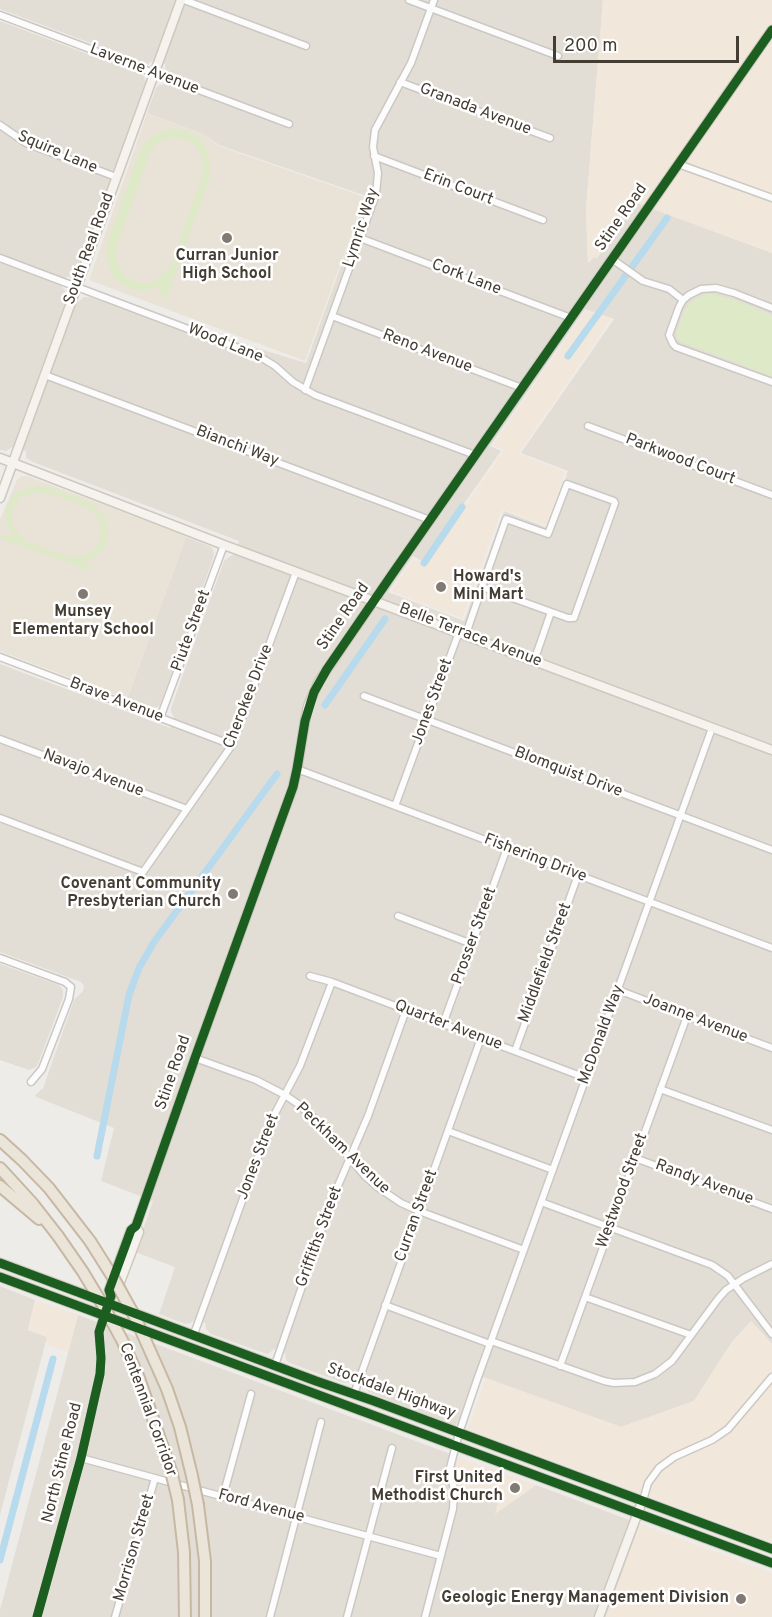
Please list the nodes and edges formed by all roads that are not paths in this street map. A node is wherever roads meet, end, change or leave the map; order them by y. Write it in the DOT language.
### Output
graph roads {
  1 [pos="182,0"];
  2 [pos="409,0"];
  3 [pos="434,0"];
  4 [pos="431,8"];
  5 [pos="0,15"];
  6 [pos="772,30"];
  7 [pos="306,46"];
  8 [pos="558,56"];
  9 [pos="154,73"];
  10 [pos="400,82"];
  11 [pos="289,124"];
  12 [pos="0,125"];
  13 [pos="550,138"];
  14 [pos="374,156"];
  15 [pos="678,164"];
  16 [pos="116,177"];
  17 [pos="772,198"];
  18 [pos="543,220"];
  19 [pos="360,238"];
  20 [pos="0,258"];
  21 [pos="612,259"];
  22 [pos="77,286"];
  23 [pos="683,300"];
  24 [pos="772,308"];
  25 [pos="332,316"];
  26 [pos="571,318"];
  27 [pos="45,375"];
  28 [pos="772,382"];
  29 [pos="522,388"];
  30 [pos="305,390"];
  31 [pos="588,426"];
  32 [pos="475,455"];
  33 [pos="0,458"];
  34 [pos="13,462"];
  35 [pos="772,495"];
  36 [pos="0,498"];
  37 [pos="430,520"];
  38 [pos="224,544"];
  39 [pos="296,572"];
  40 [pos="482,587"];
  41 [pos="374,600"];
  42 [pos="551,612"];
  43 [pos="462,633"];
  44 [pos="0,657"];
  45 [pos="534,661"];
  46 [pos="364,696"];
  47 [pos="160,717"];
  48 [pos="427,720"];
  49 [pos="712,728"];
  50 [pos="0,739"];
  51 [pos="232,745"];
  52 [pos="772,749"];
  53 [pos="297,769"];
  54 [pos="396,806"];
  55 [pos="187,809"];
  56 [pos="681,816"];
  57 [pos="0,818"];
  58 [pos="507,848"];
  59 [pos="772,850"];
  60 [pos="578,875"];
  61 [pos="650,902"];
  62 [pos="398,916"];
  63 [pos="472,944"];
  64 [pos="772,948"];
  65 [pos="0,958"];
  66 [pos="310,976"];
  67 [pos="332,982"];
  68 [pos="618,990"];
  69 [pos="406,1010"];
  70 [pos="687,1016"];
  71 [pos="443,1024"];
  72 [pos="481,1038"];
  73 [pos="772,1048"];
  74 [pos="515,1051"];
  75 [pos="195,1058"];
  76 [pos="586,1078"];
  77 [pos="32,1082"];
  78 [pos="660,1089"];
  79 [pos="285,1095"];
  80 [pos="772,1130"];
  81 [pos="0,1131"];
  82 [pos="448,1131"];
  83 [pos="0,1140"];
  84 [pos="350,1158"];
  85 [pos="635,1158"];
  86 [pos="0,1168"];
  87 [pos="553,1170"];
  88 [pos="0,1186"];
  89 [pos="49,1188"];
  90 [pos="541,1202"];
  91 [pos="772,1209"];
  92 [pos="418,1211"];
  93 [pos="610,1227"];
  94 [pos="56,1234"];
  95 [pos="524,1250"];
  96 [pos="0,1263"];
  97 [pos="772,1264"];
  98 [pos="0,1269"];
  99 [pos="18,1269"];
  100 [pos="0,1277"];
  101 [pos="735,1284"];
  102 [pos="585,1297"];
  103 [pos="109,1299"];
  104 [pos="385,1305"];
  105 [pos="104,1315"];
  106 [pos="772,1334"];
  107 [pos="194,1335"];
  108 [pos="691,1335"];
  109 [pos="490,1342"];
  110 [pos="275,1365"];
  111 [pos="560,1366"];
  112 [pos="772,1377"];
  113 [pos="251,1394"];
  114 [pos="354,1394"];
  115 [pos="321,1422"];
  116 [pos="457,1440"];
  117 [pos="392,1448"];
  118 [pos="81,1458"];
  119 [pos="155,1478"];
  120 [pos="223,1496"];
  121 [pos="640,1507"];
  122 [pos="297,1516"];
  123 [pos="369,1536"];
  124 [pos="772,1548"];
  125 [pos="441,1556"];
  126 [pos="772,1563"];
  127 [pos="37,1617"];
  128 [pos="115,1617"];
  129 [pos="185,1617"];
  130 [pos="205,1617"];
  131 [pos="270,1617"];
  132 [pos="347,1617"];
  133 [pos="425,1617"];
  134 [pos="599,1617"];
  1 -- 7 [label="street"];
  1 -- 9 [label="street, South Real Road"];
  2 -- 4 [label="street"];
  3 -- 4 [label="street, Lymric Way"];
  4 -- 8 [label="street"];
  4 -- 10 [label="street, Lymric Way"];
  5 -- 9 [label="street, Laverne Avenue"];
  6 -- 15 [label="street, Stine Road"];
  9 -- 11 [label="street, Laverne Avenue"];
  9 -- 16 [label="street, South Real Road"];
  10 -- 13 [label="street, Granada Avenue"];
  10 -- 14 [label="street, Lymric Way"];
  12 -- 16 [label="street, Squire Lane"];
  14 -- 18 [label="street, Erin Court"];
  14 -- 19 [label="street, Lymric Way"];
  15 -- 17 [label="street"];
  15 -- 21 [label="street, Stine Road"];
  16 -- 22 [label="street, South Real Road"];
  19 -- 25 [label="street, Lymric Way"];
  19 -- 26 [label="street, Cork Lane"];
  20 -- 22 [label="street, Wood Lane"];
  21 -- 23 [label="street"];
  21 -- 26 [label="street, Stine Road"];
  22 -- 27 [label="street, South Real Road"];
  22 -- 30 [label="street, Wood Lane"];
  23 -- 24 [label="street"];
  23 -- 28 [label="street"];
  25 -- 29 [label="street, Reno Avenue"];
  25 -- 30 [label="street, Lymric Way"];
  26 -- 29 [label="street, Stine Road"];
  27 -- 34 [label="street, South Real Road"];
  27 -- 37 [label="street, Bianchi Way"];
  29 -- 32 [label="street, Stine Road"];
  30 -- 32 [label="street, Wood Lane"];
  31 -- 35 [label="street, Parkwood Court"];
  32 -- 37 [label="street, Stine Road"];
  33 -- 34 [label="street, Belle Terrace Avenue"];
  34 -- 36 [label="street, South Real Road"];
  34 -- 38 [label="street, Belle Terrace Avenue"];
  37 -- 41 [label="street, Stine Road"];
  38 -- 39 [label="street, Belle Terrace Avenue"];
  38 -- 47 [label="street, Piute Street"];
  39 -- 41 [label="street, Belle Terrace Avenue"];
  39 -- 51 [label="street, Cherokee Drive"];
  40 -- 42 [label="street"];
  40 -- 42 [label="street, Jones Street"];
  40 -- 43 [label="street, Jones Street"];
  41 -- 43 [label="street, Belle Terrace Avenue"];
  41 -- 53 [label="street, Stine Road"];
  42 -- 45 [label="street"];
  43 -- 45 [label="street, Belle Terrace Avenue"];
  43 -- 48 [label="street, Jones Street"];
  44 -- 47 [label="street, Brave Avenue"];
  45 -- 49 [label="street, Belle Terrace Avenue"];
  46 -- 48 [label="street, Blomquist Drive"];
  47 -- 51 [label="street, Brave Avenue"];
  48 -- 54 [label="street, Jones Street"];
  48 -- 56 [label="street, Blomquist Drive"];
  49 -- 52 [label="street, Belle Terrace Avenue"];
  49 -- 56 [label="street, McDonald Way"];
  50 -- 55 [label="street, Navajo Avenue"];
  51 -- 55 [label="street, Cherokee Drive"];
  53 -- 54 [label="street, Fishering Drive"];
  53 -- 75 [label="street, Stine Road"];
  54 -- 58 [label="street, Fishering Drive"];
  55 -- 57 [label="street, Cherokee Drive"];
  56 -- 59 [label="street, Blomquist Drive"];
  56 -- 61 [label="street, McDonald Way"];
  58 -- 60 [label="street, Fishering Drive"];
  58 -- 63 [label="street, Prosser Street"];
  60 -- 61 [label="street, Fishering Drive"];
  60 -- 74 [label="street, Middlefield Street"];
  61 -- 64 [label="street, Fishering Drive"];
  61 -- 68 [label="street, McDonald Way"];
  62 -- 63 [label="street"];
  63 -- 71 [label="street, Prosser Street"];
  65 -- 77 [label="street"];
  66 -- 67 [label="street, Quarter Avenue"];
  67 -- 69 [label="street, Quarter Avenue"];
  67 -- 79 [label="street, Jones Street"];
  68 -- 70 [label="street, Joanne Avenue"];
  68 -- 76 [label="street, McDonald Way"];
  69 -- 71 [label="street, Quarter Avenue"];
  69 -- 84 [label="street, Griffiths Street"];
  70 -- 73 [label="street, Joanne Avenue"];
  70 -- 78 [label="street, Westwood Street"];
  71 -- 72 [label="street, Quarter Avenue"];
  72 -- 74 [label="street, Quarter Avenue"];
  72 -- 82 [label="street, Curran Street"];
  74 -- 76 [label="street, Quarter Avenue"];
  75 -- 79 [label="street, Peckham Avenue"];
  75 -- 103 [label="street, Stine Road"];
  76 -- 87 [label="street, McDonald Way"];
  78 -- 80 [label="street"];
  78 -- 85 [label="street, Westwood Street"];
  79 -- 84 [label="street, Peckham Avenue"];
  79 -- 107 [label="street, Jones Street"];
  81 -- 89 [label="highway"];
  82 -- 87 [label="street"];
  82 -- 92 [label="street, Curran Street"];
  83 -- 89 [label="highway, Centennial Corridor"];
  84 -- 92 [label="street, Peckham Avenue"];
  84 -- 110 [label="street, Griffiths Street"];
  85 -- 91 [label="street, Randy Avenue"];
  85 -- 93 [label="street, Westwood Street"];
  86 -- 94 [label="highway, Centennial Corridor"];
  87 -- 90 [label="street, McDonald Way"];
  88 -- 94 [label="highway"];
  89 -- 130 [label="highway, Centennial Corridor, bridge"];
  90 -- 93 [label="street"];
  90 -- 95 [label="street, McDonald Way"];
  92 -- 95 [label="street, Peckham Avenue"];
  92 -- 104 [label="street, Curran Street"];
  93 -- 101 [label="street"];
  93 -- 102 [label="street, Westwood Street"];
  94 -- 129 [label="highway, Centennial Corridor, bridge"];
  95 -- 109 [label="street, McDonald Way"];
  96 -- 99 [label="street, Stockdale Highway"];
  97 -- 101 [label="street"];
  98 -- 99 [label="street"];
  99 -- 103 [label="street, Stockdale Highway"];
  100 -- 105 [label="street, Stockdale Highway"];
  101 -- 106 [label="street"];
  101 -- 108 [label="street"];
  102 -- 108 [label="street"];
  102 -- 111 [label="street, Westwood Street"];
  103 -- 105 [label="street"];
  103 -- 107 [label="street, Stockdale Highway"];
  104 -- 109 [label="street"];
  104 -- 114 [label="street, Curran Street"];
  105 -- 116 [label="street, Stockdale Highway"];
  105 -- 118 [label="street, North Stine Road"];
  107 -- 110 [label="street, Stockdale Highway"];
  108 -- 111 [label="street"];
  109 -- 111 [label="street"];
  109 -- 116 [label="street, McDonald Way"];
  110 -- 114 [label="street, Stockdale Highway"];
  112 -- 121 [label="street"];
  113 -- 120 [label="street"];
  114 -- 116 [label="street, Stockdale Highway"];
  115 -- 122 [label="street"];
  116 -- 121 [label="street, Stockdale Highway"];
  116 -- 121 [label="street, Stockdale Highway"];
  116 -- 125 [label="street, McDonald Way"];
  117 -- 123 [label="street"];
  118 -- 119 [label="street, Ford Avenue"];
  118 -- 127 [label="street, North Stine Road"];
  119 -- 120 [label="street, Ford Avenue"];
  119 -- 128 [label="street, Morrison Street"];
  120 -- 122 [label="street, Ford Avenue"];
  121 -- 124 [label="street, Stockdale Highway"];
  121 -- 126 [label="street, Stockdale Highway"];
  121 -- 134 [label="street"];
  122 -- 123 [label="street, Ford Avenue"];
  122 -- 131 [label="street"];
  123 -- 125 [label="street, Ford Avenue"];
  123 -- 132 [label="street"];
  125 -- 133 [label="street, McDonald Way"];
}
